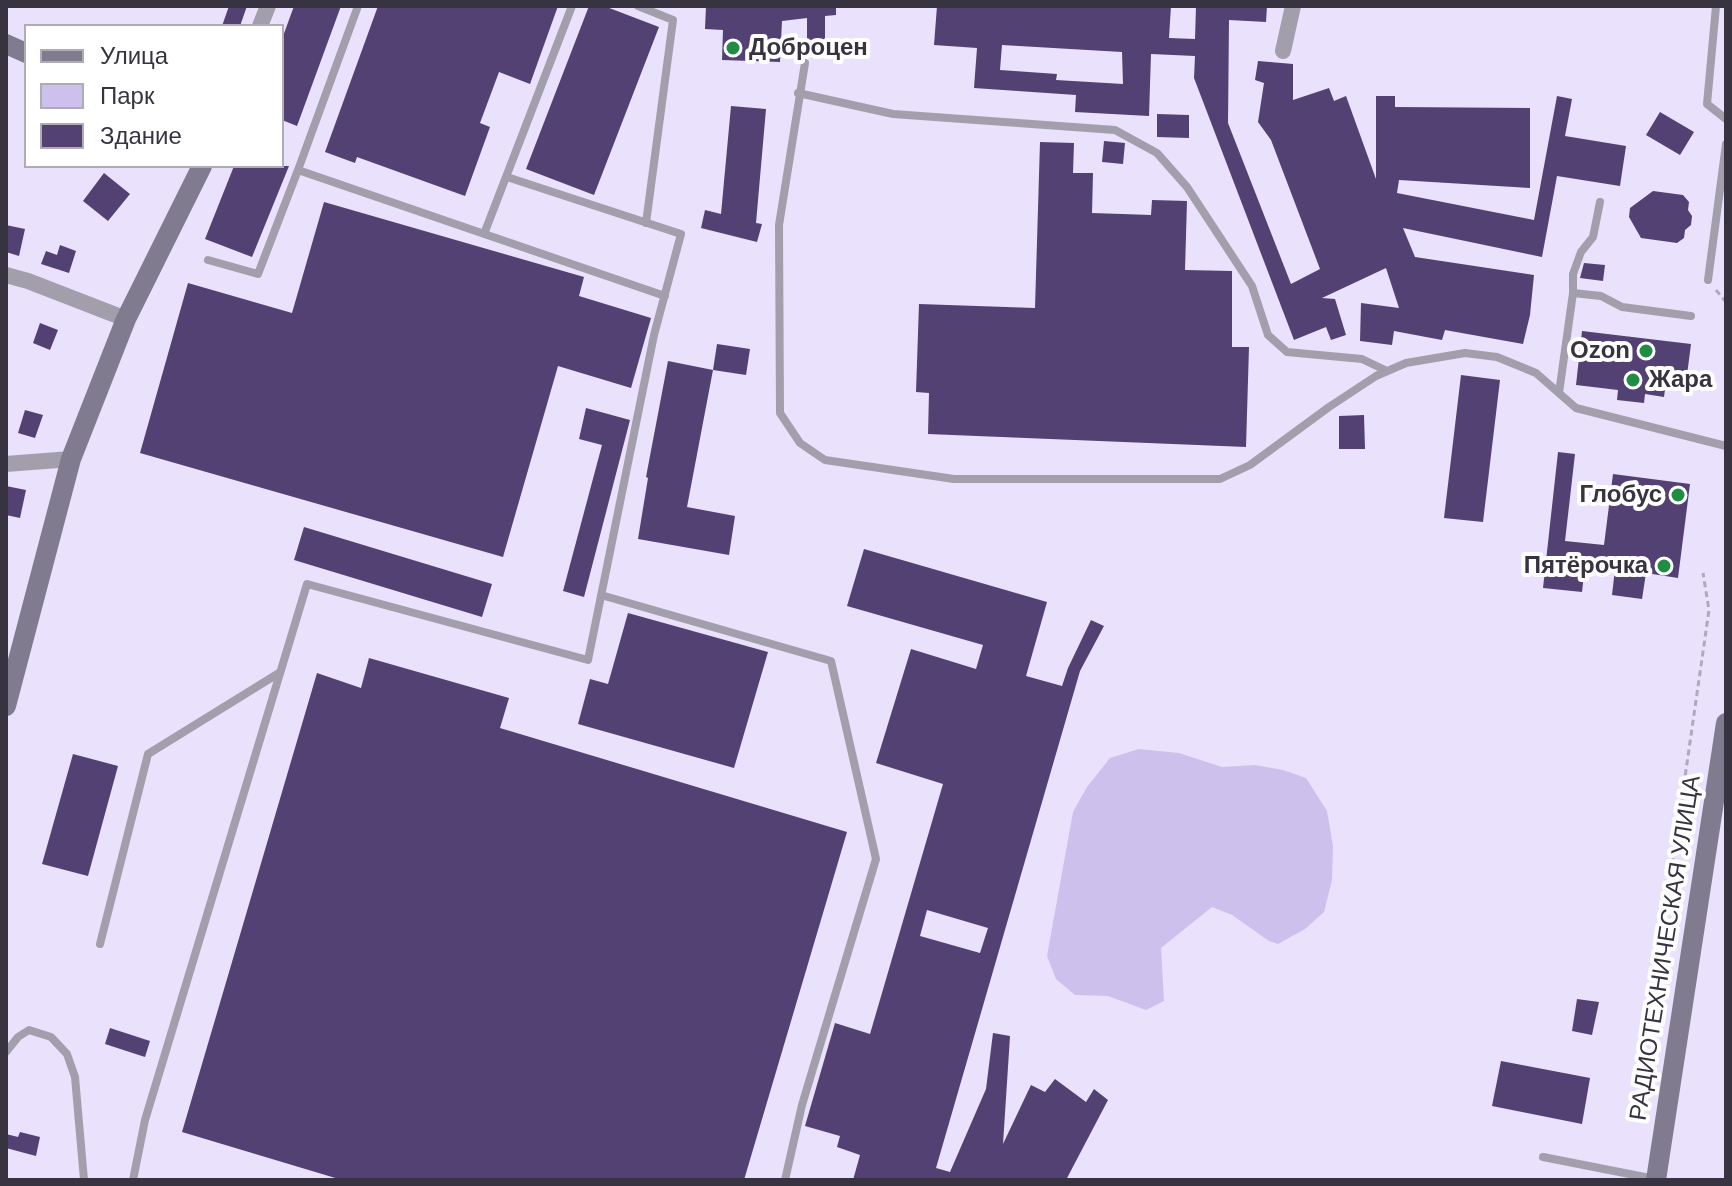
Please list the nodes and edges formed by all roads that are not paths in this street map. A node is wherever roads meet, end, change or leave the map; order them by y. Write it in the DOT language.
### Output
graph roads {
  1 [pos="358,6"];
  2 [pos="572,6"];
  3 [pos="638,6"];
  4 [pos="1293,6"];
  5 [pos="1716,6"];
  6 [pos="1283,51"];
  7 [pos="805,63"];
  8 [pos="798,93"];
  9 [pos="1726,119"];
  10 [pos="1726,144"];
  11 [pos="201,168"];
  12 [pos="298,170"];
  13 [pos="507,177"];
  14 [pos="1600,202"];
  15 [pos="646,223"];
  16 [pos="1716,224"];
  17 [pos="1726,225"];
  18 [pos="484,234"];
  19 [pos="208,260"];
  20 [pos="6,275"];
  21 [pos="1708,280"];
  22 [pos="1573,293"];
  23 [pos="665,296"];
  24 [pos="1691,316"];
  25 [pos="126,319"];
  26 [pos="1387,371"];
  27 [pos="1559,393"];
  28 [pos="1726,446"];
  29 [pos="71,459"];
  30 [pos="6,464"];
  31 [pos="601,595"];
  32 [pos="280,672"];
  33 [pos="6,703"];
  34 [pos="1726,723"];
  35 [pos="1720,806"];
  36 [pos="100,944"];
  37 [pos="6,1052"];
  38 [pos="1543,1157"];
  39 [pos="1656,1179"];
  40 [pos="84,1180"];
  41 [pos="133,1180"];
  42 [pos="785,1180"];
  1 -- 12 [label="lane"];
  2 -- 13 [label="lane"];
  3 -- 15 [label="lane"];
  4 -- 6 [label="street"];
  5 -- 9 [label="lane"];
  7 -- 8 [label="lane"];
  8 -- 26 [label="lane"];
  8 -- 26 [label="lane"];
  10 -- 16 [label="lane"];
  11 -- 25 [label="street"];
  12 -- 18 [label="lane"];
  12 -- 19 [label="lane"];
  13 -- 15 [label="lane"];
  13 -- 18 [label="lane"];
  14 -- 22 [label="lane"];
  15 -- 23 [label="lane"];
  16 -- 17 [label="lane"];
  16 -- 21 [label="lane"];
  18 -- 23 [label="lane"];
  20 -- 25 [label="street"];
  22 -- 24 [label="lane"];
  22 -- 27 [label="lane"];
  23 -- 31 [label="lane"];
  25 -- 29 [label="street"];
  26 -- 27 [label="lane"];
  27 -- 28 [label="lane"];
  29 -- 30 [label="street"];
  29 -- 33 [label="street"];
  31 -- 32 [label="lane"];
  31 -- 42 [label="lane"];
  32 -- 36 [label="lane"];
  32 -- 41 [label="lane"];
  34 -- 35 [label="street, РАДИОТЕХНИЧЕСКАЯ УЛИЦА"];
  35 -- 39 [label="street, РАДИОТЕХНИЧЕСКАЯ УЛИЦА"];
  37 -- 40 [label="lane"];
  38 -- 39 [label="lane"];
}
